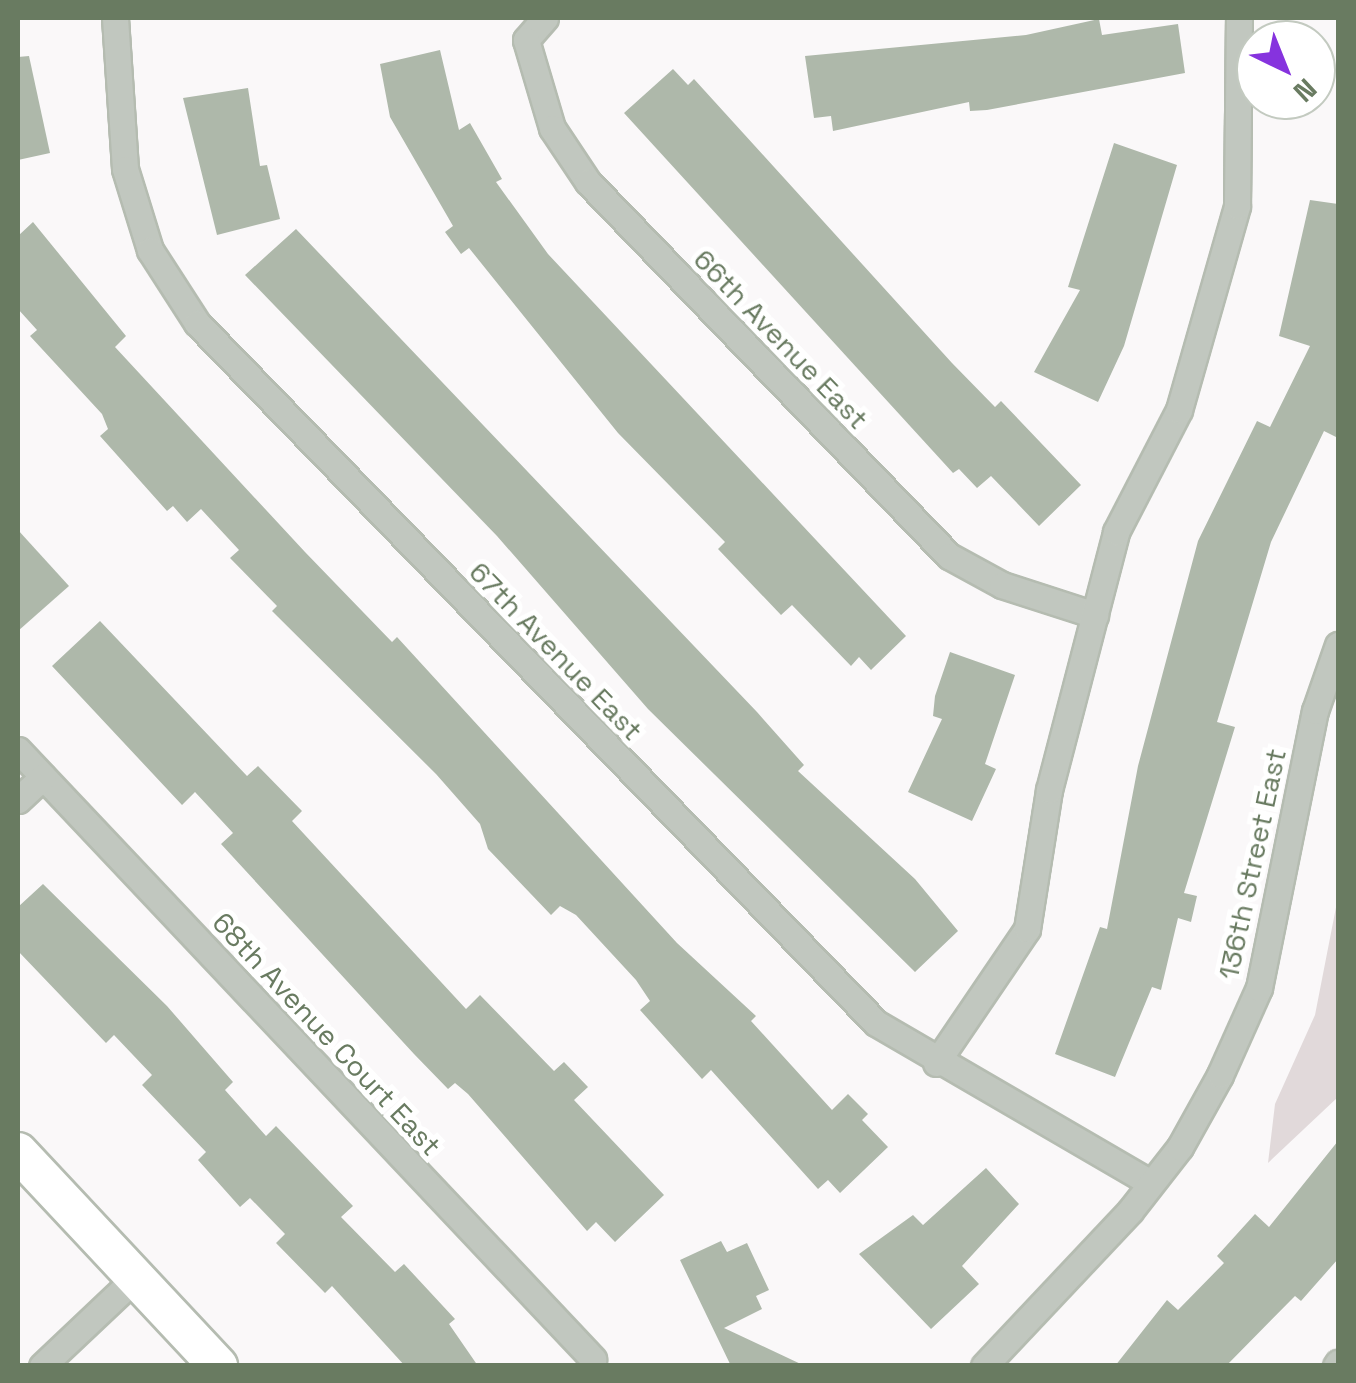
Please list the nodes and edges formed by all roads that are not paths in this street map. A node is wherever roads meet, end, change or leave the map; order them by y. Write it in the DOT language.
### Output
graph roads {
  1 [pos="115,18"];
  2 [pos="544,18"];
  3 [pos="1239,18"];
  4 [pos="1095,615"];
  5 [pos="1338,645"];
  6 [pos="18,750"];
  7 [pos="42,777"];
  8 [pos="18,800"];
  9 [pos="936,1063"];
  10 [pos="18,1152"];
  11 [pos="1152,1184"];
  12 [pos="135,1278"];
  13 [pos="594,1360"];
  14 [pos="42,1366"];
  15 [pos="218,1366"];
  16 [pos="984,1366"];
  1 -- 9 [label="street, 67th Avenue East"];
  2 -- 4 [label="street, 66th Avenue East"];
  3 -- 4 [label="street"];
  4 -- 9 [label="street"];
  5 -- 11 [label="street, 136th Street East"];
  6 -- 7 [label="street, 68th Avenue Court East"];
  7 -- 8 [label="street"];
  7 -- 13 [label="street, 68th Avenue Court East"];
  9 -- 11 [label="street, 67th Avenue East"];
  10 -- 12 [label="street"];
  11 -- 16 [label="street, 136th Street East"];
  12 -- 14 [label="street"];
  12 -- 15 [label="street"];
}
